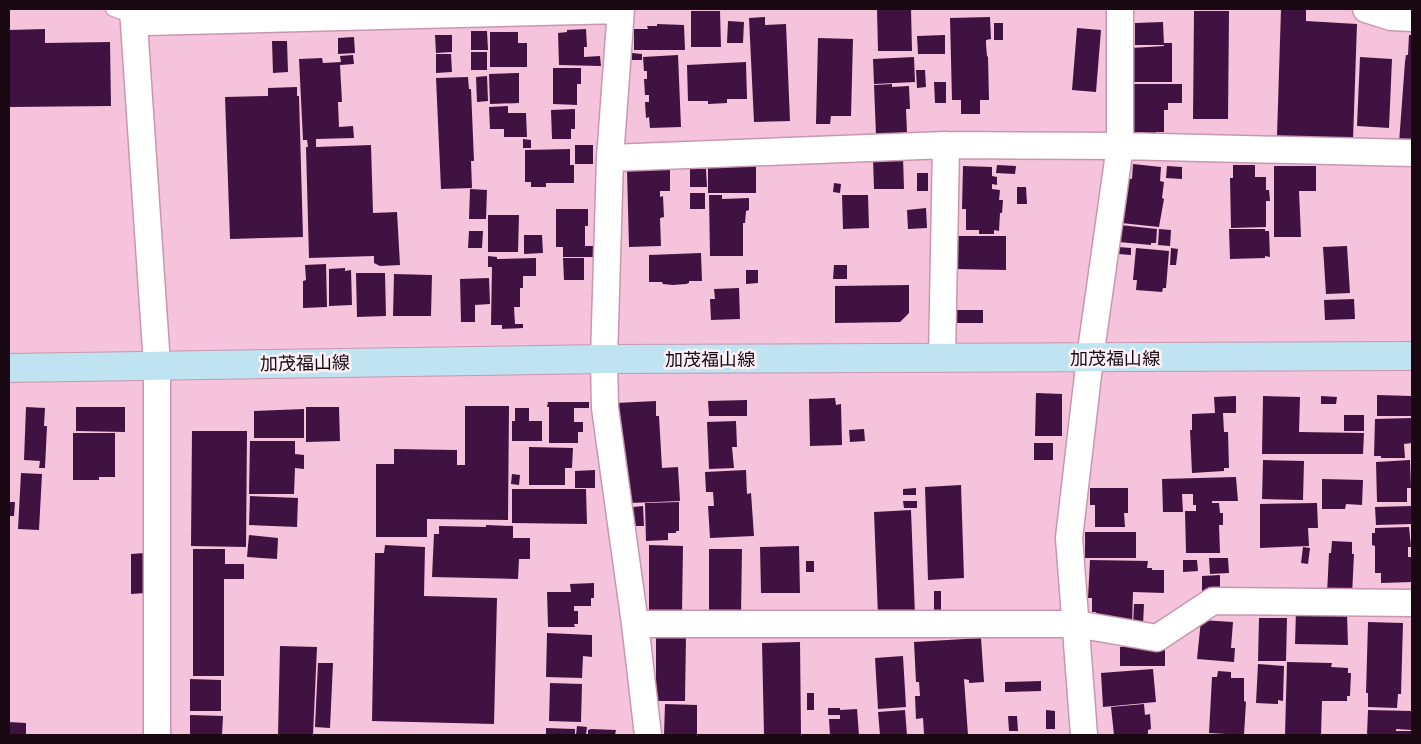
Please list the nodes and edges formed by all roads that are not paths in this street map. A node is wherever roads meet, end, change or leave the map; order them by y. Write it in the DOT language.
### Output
graph roads {
  1 [pos="621,9"];
  2 [pos="1120,9"];
  3 [pos="1366,9"];
  4 [pos="126,11"];
  5 [pos="354,13"];
  6 [pos="281,14"];
  7 [pos="1412,18"];
  8 [pos="946,145"];
  9 [pos="1120,146"];
  10 [pos="1412,153"];
  11 [pos="610,158"];
  12 [pos="1412,356"];
  13 [pos="942,358"];
  14 [pos="1090,358"];
  15 [pos="604,359"];
  16 [pos="157,365"];
  17 [pos="9,368"];
  18 [pos="1412,603"];
  19 [pos="635,624"];
  20 [pos="1076,624"];
  21 [pos="157,735"];
  22 [pos="648,735"];
  23 [pos="1084,735"];
  1 -- 5 [label="street"];
  1 -- 11 [label="street"];
  2 -- 9 [label="street"];
  3 -- 7 [label="street"];
  4 -- 6 [label="street"];
  4 -- 16 [label="street"];
  5 -- 6 [label="street"];
  8 -- 9 [label="street"];
  8 -- 11 [label="street"];
  8 -- 13 [label="street"];
  9 -- 10 [label="street"];
  9 -- 14 [label="street"];
  11 -- 15 [label="street"];
  12 -- 14 [label="main road, 加茂福山線"];
  13 -- 14 [label="main road, 加茂福山線"];
  13 -- 15 [label="main road, 加茂福山線"];
  14 -- 20 [label="street"];
  15 -- 16 [label="main road, 加茂福山線"];
  15 -- 19 [label="street"];
  16 -- 17 [label="main road, 加茂福山線"];
  16 -- 21 [label="street"];
  18 -- 20 [label="street"];
  19 -- 20 [label="street"];
  19 -- 22 [label="street"];
  20 -- 23 [label="street"];
}
